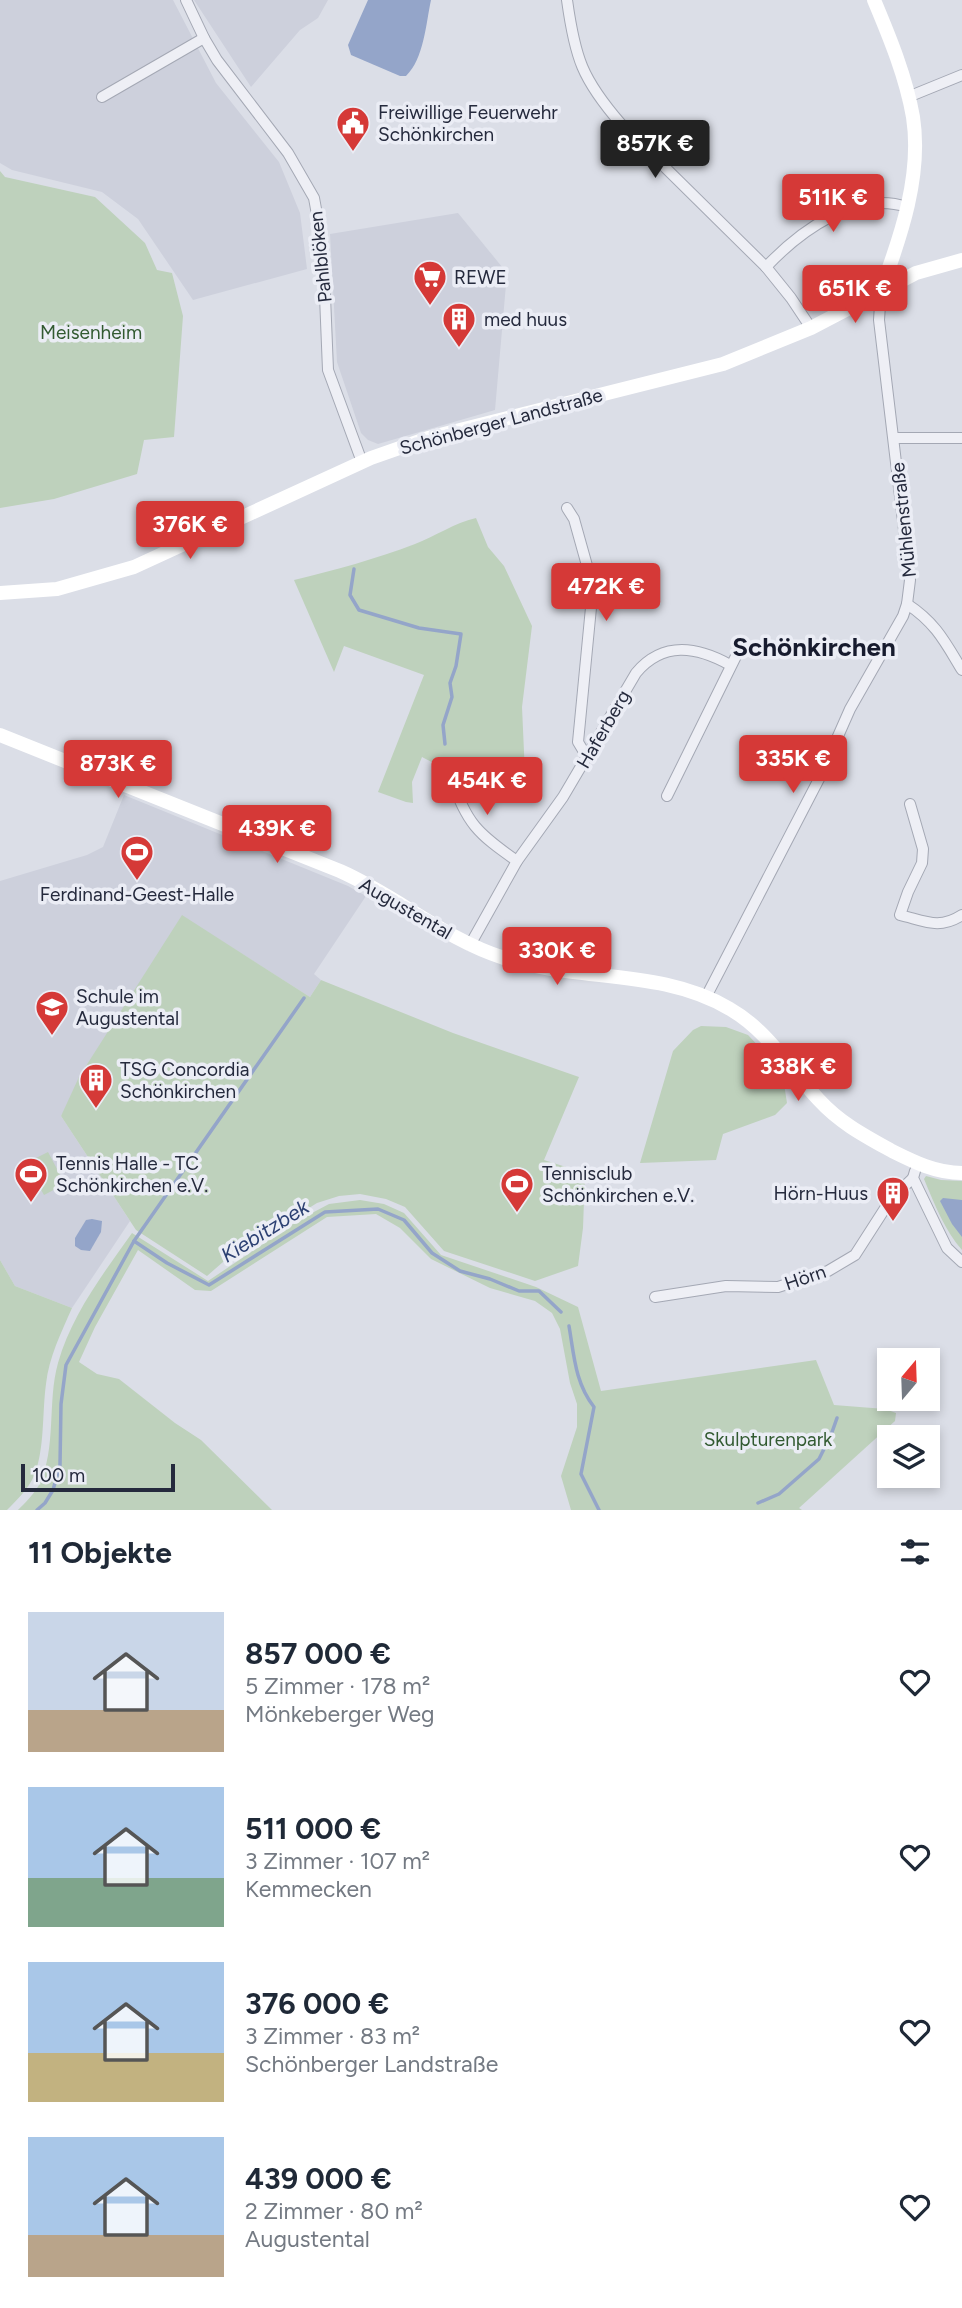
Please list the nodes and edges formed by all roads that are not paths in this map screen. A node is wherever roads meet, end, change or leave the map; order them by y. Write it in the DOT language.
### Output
graph roads {
  1 [pos="186,0"];
  2 [pos="567,0"];
  3 [pos="874,0"];
  4 [pos="204,38"];
  5 [pos="962,75"];
  6 [pos="102,97"];
  7 [pos="908,97"];
  8 [pos="907,207"];
  9 [pos="962,260"];
  10 [pos="766,267"];
  11 [pos="881,289"];
  12 [pos="811,328"];
  13 [pos="894,438"];
  14 [pos="962,439"];
  15 [pos="362,462"];
  16 [pos="567,508"];
  17 [pos="0,593"];
  18 [pos="908,604"];
  19 [pos="743,642"];
  20 [pos="730,665"];
  21 [pos="962,670"];
  22 [pos="0,735"];
  23 [pos="587,757"];
  24 [pos="451,777"];
  25 [pos="667,796"];
  26 [pos="910,804"];
  27 [pos="517,861"];
  28 [pos="962,915"];
  29 [pos="470,945"];
  30 [pos="706,997"];
  31 [pos="916,1171"];
  32 [pos="962,1173"];
  33 [pos="962,1262"];
  34 [pos="655,1297"];
  1 -- 4 [label="street, Pahlblöken"];
  2 -- 10 [label="street"];
  3 -- 7 [label="street"];
  4 -- 6 [label="street"];
  4 -- 15 [label="street, Pahlblöken"];
  5 -- 7 [label="street"];
  7 -- 8 [label="street"];
  8 -- 10 [label="street"];
  8 -- 11 [label="street"];
  9 -- 11 [label="street, Schönberger Landstraße"];
  10 -- 12 [label="street"];
  11 -- 12 [label="street, Schönberger Landstraße"];
  11 -- 13 [label="street, Mühlenstraße"];
  12 -- 15 [label="street, Schönberger Landstraße"];
  13 -- 14 [label="street"];
  13 -- 18 [label="street, Mühlenstraße"];
  15 -- 17 [label="street, Schönberger Landstraße"];
  16 -- 23 [label="street"];
  18 -- 21 [label="street"];
  18 -- 30 [label="street, Mühlenstraße"];
  19 -- 20 [label="street"];
  20 -- 23 [label="street, Haferberg"];
  20 -- 25 [label="street"];
  22 -- 29 [label="street, Augustental"];
  23 -- 27 [label="street, Haferberg"];
  24 -- 27 [label="street"];
  26 -- 28 [label="street"];
  27 -- 29 [label="street, Haferberg"];
  29 -- 30 [label="street, Augustental"];
  30 -- 31 [label="street, Augustental"];
  31 -- 32 [label="street, Augustental"];
  31 -- 33 [label="street"];
  31 -- 34 [label="street, Hörn"];
}
